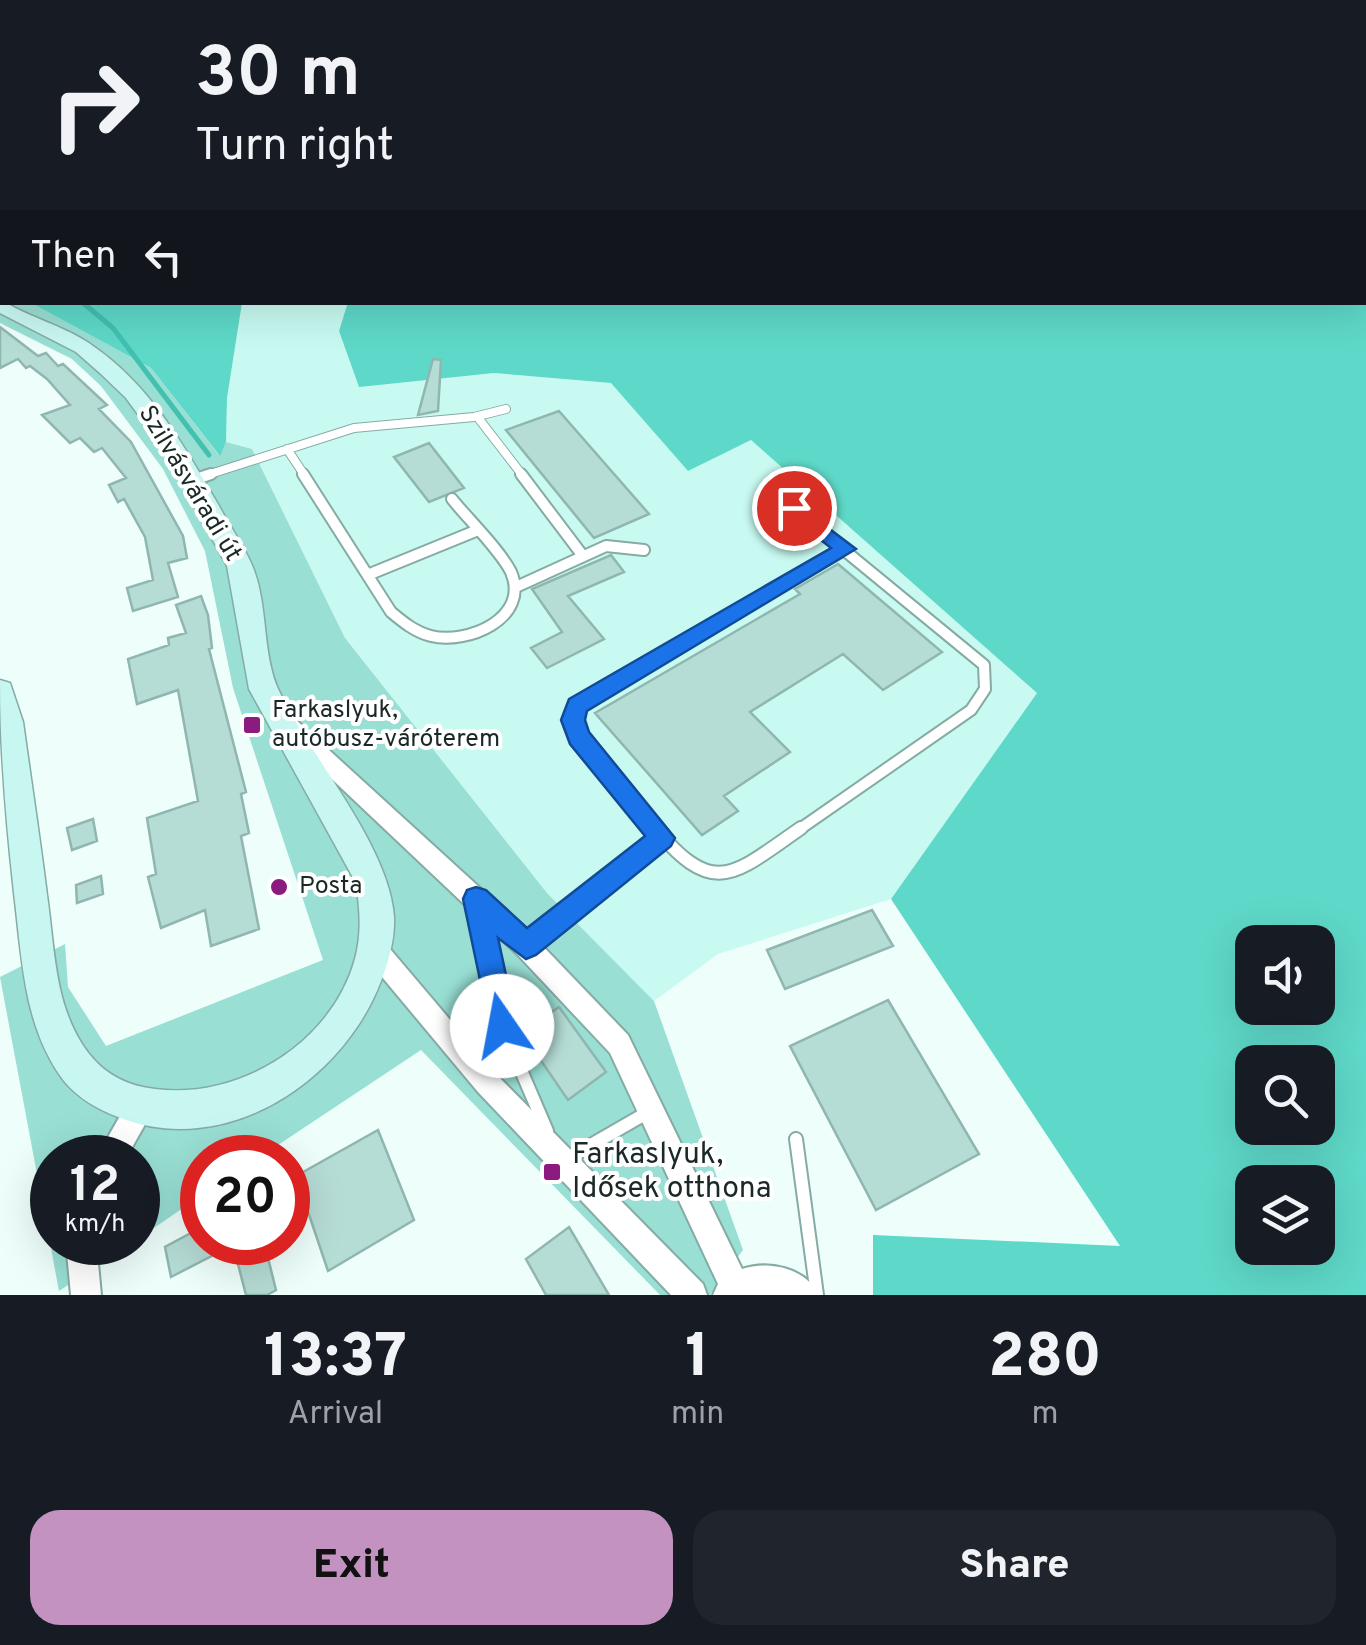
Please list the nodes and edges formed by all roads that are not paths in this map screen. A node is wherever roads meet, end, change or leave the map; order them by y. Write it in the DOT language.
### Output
graph roads {
  1 [pos="0,305"];
  2 [pos="506,409"];
  3 [pos="479,418"];
  4 [pos="287,449"];
  5 [pos="194,480"];
  6 [pos="768,488"];
  7 [pos="452,499"];
  8 [pos="478,530"];
  9 [pos="846,549"];
  10 [pos="644,550"];
  11 [pos="584,556"];
  12 [pos="370,574"];
  13 [pos="516,587"];
  14 [pos="0,691"];
  15 [pos="275,712"];
  16 [pos="662,838"];
  17 [pos="476,899"];
  18 [pos="526,946"];
  19 [pos="376,951"];
  20 [pos="142,1105"];
  21 [pos="650,1110"];
  22 [pos="124,1135"];
  23 [pos="796,1139"];
  24 [pos="560,1158"];
  25 [pos="83,1265"];
  26 [pos="732,1291"];
  27 [pos="86,1295"];
  28 [pos="692,1295"];
  29 [pos="802,1295"];
  30 [pos="817,1295"];
  1 -- 5 [label="main road, Szilvásváradi út"];
  2 -- 3 [label="lane"];
  3 -- 4 [label="lane"];
  3 -- 11 [label="lane"];
  4 -- 5 [label="lane"];
  4 -- 12 [label="lane"];
  5 -- 15 [label="main road, Szilvásváradi út"];
  6 -- 9 [label="lane"];
  7 -- 8 [label="lane"];
  8 -- 12 [label="lane"];
  8 -- 13 [label="lane"];
  9 -- 16 [label="lane"];
  9 -- 16 [label="lane"];
  10 -- 11 [label="lane"];
  11 -- 13 [label="lane"];
  12 -- 13 [label="lane"];
  14 -- 20 [label="main road, Szilvásváradi út"];
  15 -- 17 [label="street"];
  15 -- 19 [label="main road, Szilvásváradi út"];
  16 -- 18 [label="lane"];
  17 -- 18 [label="street"];
  17 -- 24 [label="lane"];
  18 -- 21 [label="street"];
  19 -- 20 [label="main road, Szilvásváradi út"];
  19 -- 24 [label="street"];
  20 -- 22 [label="street"];
  21 -- 24 [label="lane"];
  21 -- 26 [label="street"];
  23 -- 30 [label="lane"];
  24 -- 28 [label="street"];
  25 -- 27 [label="street"];
  26 -- 29 [label="street"];
}
